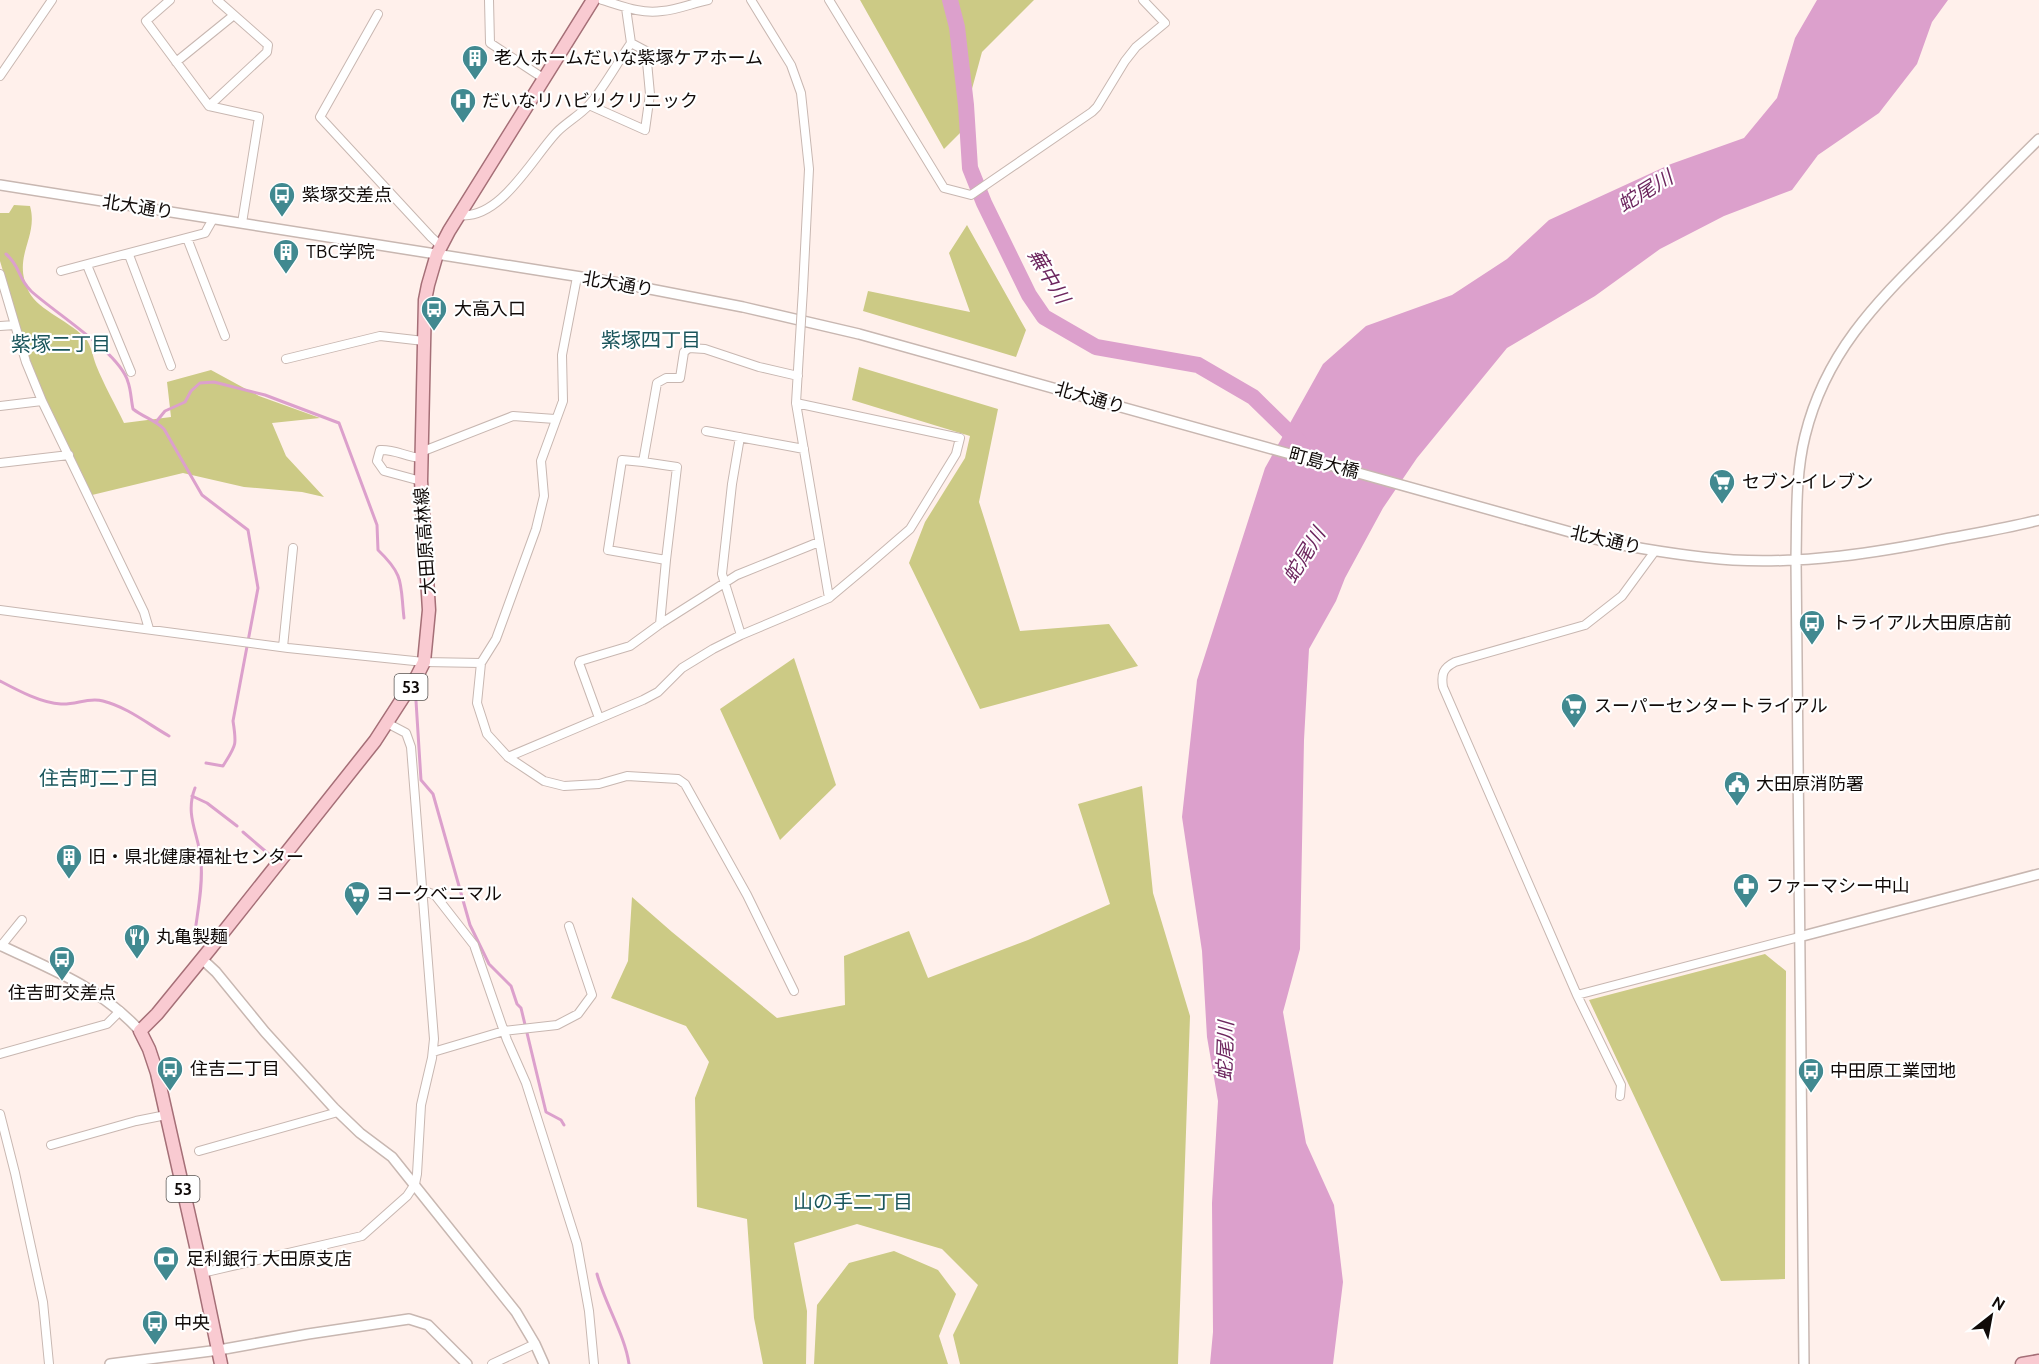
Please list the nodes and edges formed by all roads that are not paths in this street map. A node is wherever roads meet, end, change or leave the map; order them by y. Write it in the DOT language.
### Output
graph roads {
  1 [pos="52,0"];
  2 [pos="170,0"];
  3 [pos="217,0"];
  4 [pos="489,0"];
  5 [pos="593,0"];
  6 [pos="602,0"];
  7 [pos="708,0"];
  8 [pos="751,0"];
  9 [pos="829,0"];
  10 [pos="1143,0"];
  11 [pos="626,8"];
  12 [pos="378,14"];
  13 [pos="234,15"];
  14 [pos="631,43"];
  15 [pos="176,62"];
  16 [pos="0,76"];
  17 [pos="543,78"];
  18 [pos="589,105"];
  19 [pos="209,106"];
  20 [pos="2039,139"];
  21 [pos="0,184"];
  22 [pos="459,215"];
  23 [pos="213,219"];
  24 [pos="242,223"];
  25 [pos="187,238"];
  26 [pos="439,250"];
  27 [pos="129,255"];
  28 [pos="87,265"];
  29 [pos="61,271"];
  30 [pos="0,274"];
  31 [pos="577,277"];
  32 [pos="15,325"];
  33 [pos="0,326"];
  34 [pos="225,336"];
  35 [pos="424,341"];
  36 [pos="286,359"];
  37 [pos="171,366"];
  38 [pos="131,372"];
  39 [pos="798,376"];
  40 [pos="42,401"];
  41 [pos="796,403"];
  42 [pos="0,406"];
  43 [pos="555,419"];
  44 [pos="706,431"];
  45 [pos="1225,436"];
  46 [pos="740,437"];
  47 [pos="804,449"];
  48 [pos="69,455"];
  49 [pos="421,455"];
  50 [pos="643,462"];
  51 [pos="0,463"];
  52 [pos="421,481"];
  53 [pos="1422,490"];
  54 [pos="2039,520"];
  55 [pos="819,542"];
  56 [pos="293,548"];
  57 [pos="1654,551"];
  58 [pos="1796,559"];
  59 [pos="666,560"];
  60 [pos="724,582"];
  61 [pos="828,598"];
  62 [pos="0,610"];
  63 [pos="660,624"];
  64 [pos="149,629"];
  65 [pos="741,635"];
  66 [pos="282,647"];
  67 [pos="424,662"];
  68 [pos="481,663"];
  69 [pos="599,718"];
  70 [pos="387,723"];
  71 [pos="508,757"];
  72 [pos="2039,874"];
  73 [pos="422,890"];
  74 [pos="22,920"];
  75 [pos="569,926"];
  76 [pos="1799,937"];
  77 [pos="1,946"];
  78 [pos="202,959"];
  79 [pos="794,992"];
  80 [pos="1577,995"];
  81 [pos="120,1011"];
  82 [pos="140,1031"];
  83 [pos="504,1031"];
  84 [pos="433,1052"];
  85 [pos="0,1054"];
  86 [pos="1620,1096"];
  87 [pos="338,1112"];
  88 [pos="0,1114"];
  89 [pos="166,1115"];
  90 [pos="51,1145"];
  91 [pos="200,1151"];
  92 [pos="415,1184"];
  93 [pos="202,1273"];
  94 [pos="535,1344"];
  95 [pos="219,1350"];
  96 [pos="2039,1361"];
  97 [pos="49,1364"];
  98 [pos="110,1364"];
  99 [pos="221,1364"];
  100 [pos="467,1364"];
  101 [pos="492,1364"];
  102 [pos="544,1364"];
  103 [pos="594,1364"];
  104 [pos="1804,1364"];
  105 [pos="2022,1364"];
  1 -- 16 [label="street"];
  2 -- 15 [label="street"];
  3 -- 13 [label="street"];
  4 -- 17 [label="street"];
  5 -- 17 [label="main road, 大田原高林線 / 53"];
  6 -- 11 [label="street"];
  7 -- 11 [label="street"];
  8 -- 39 [label="street, bridge"];
  9 -- 10 [label="street"];
  11 -- 14 [label="street"];
  12 -- 26 [label="street"];
  13 -- 15 [label="street"];
  13 -- 19 [label="street"];
  14 -- 18 [label="street"];
  14 -- 18 [label="street"];
  15 -- 19 [label="street"];
  17 -- 22 [label="main road, 大田原高林線 / 53"];
  18 -- 22 [label="street"];
  19 -- 24 [label="street"];
  20 -- 58 [label="street"];
  21 -- 23 [label="street, 北大通り"];
  22 -- 26 [label="main road, 大田原高林線 / 53"];
  23 -- 24 [label="street, 北大通り"];
  23 -- 25 [label="street"];
  24 -- 26 [label="street, 北大通り"];
  25 -- 27 [label="street"];
  25 -- 34 [label="street"];
  26 -- 31 [label="street, 北大通り"];
  26 -- 35 [label="main road, 大田原高林線 / 53"];
  27 -- 28 [label="street"];
  27 -- 37 [label="street"];
  28 -- 29 [label="street"];
  28 -- 38 [label="street"];
  30 -- 32 [label="street"];
  31 -- 43 [label="street"];
  31 -- 45 [label="street, 北大通り"];
  32 -- 33 [label="street"];
  32 -- 40 [label="street"];
  35 -- 36 [label="street"];
  35 -- 49 [label="main road, 大田原高林線 / 53"];
  39 -- 41 [label="street"];
  39 -- 50 [label="street"];
  40 -- 42 [label="street"];
  40 -- 48 [label="street"];
  41 -- 47 [label="street"];
  41 -- 61 [label="street"];
  43 -- 49 [label="street"];
  43 -- 68 [label="street"];
  44 -- 46 [label="street"];
  45 -- 53 [label="street, 町島大橋"];
  46 -- 47 [label="street"];
  46 -- 60 [label="street"];
  47 -- 55 [label="street"];
  48 -- 51 [label="street"];
  48 -- 64 [label="street"];
  49 -- 52 [label="main road, 大田原高林線 / 53"];
  49 -- 52 [label="street"];
  50 -- 59 [label="street"];
  50 -- 59 [label="street"];
  52 -- 67 [label="main road, 大田原高林線 / 53"];
  53 -- 57 [label="street, 北大通り"];
  54 -- 58 [label="street, 北大通り"];
  55 -- 60 [label="street"];
  55 -- 61 [label="street"];
  56 -- 66 [label="street"];
  57 -- 58 [label="street, 北大通り"];
  57 -- 80 [label="street"];
  58 -- 76 [label="street"];
  59 -- 63 [label="street"];
  60 -- 63 [label="street"];
  60 -- 65 [label="street"];
  61 -- 65 [label="street"];
  62 -- 64 [label="street"];
  63 -- 69 [label="street"];
  64 -- 66 [label="street"];
  65 -- 69 [label="street"];
  66 -- 67 [label="street"];
  67 -- 68 [label="street"];
  67 -- 70 [label="main road, 大田原高林線 / 53"];
  68 -- 71 [label="street"];
  69 -- 71 [label="street"];
  70 -- 73 [label="street"];
  70 -- 78 [label="main road, 大田原高林線 / 53"];
  71 -- 79 [label="street"];
  72 -- 76 [label="street"];
  73 -- 83 [label="street"];
  73 -- 84 [label="street"];
  74 -- 77 [label="street"];
  75 -- 83 [label="street"];
  76 -- 80 [label="street"];
  76 -- 104 [label="street"];
  77 -- 81 [label="street"];
  78 -- 82 [label="main road, 大田原高林線 / 53"];
  78 -- 87 [label="street"];
  80 -- 86 [label="street"];
  81 -- 82 [label="street"];
  81 -- 85 [label="street"];
  82 -- 89 [label="main road, 53"];
  83 -- 84 [label="street"];
  83 -- 103 [label="street"];
  84 -- 92 [label="street"];
  87 -- 91 [label="street"];
  87 -- 92 [label="street"];
  88 -- 97 [label="street"];
  89 -- 90 [label="street"];
  89 -- 93 [label="main road, 53"];
  92 -- 93 [label="street"];
  92 -- 94 [label="street"];
  93 -- 95 [label="main road, 53"];
  94 -- 101 [label="street"];
  94 -- 102 [label="street"];
  95 -- 98 [label="street"];
  95 -- 99 [label="main road, 53"];
  95 -- 100 [label="street"];
  96 -- 105 [label="main road"];
}
